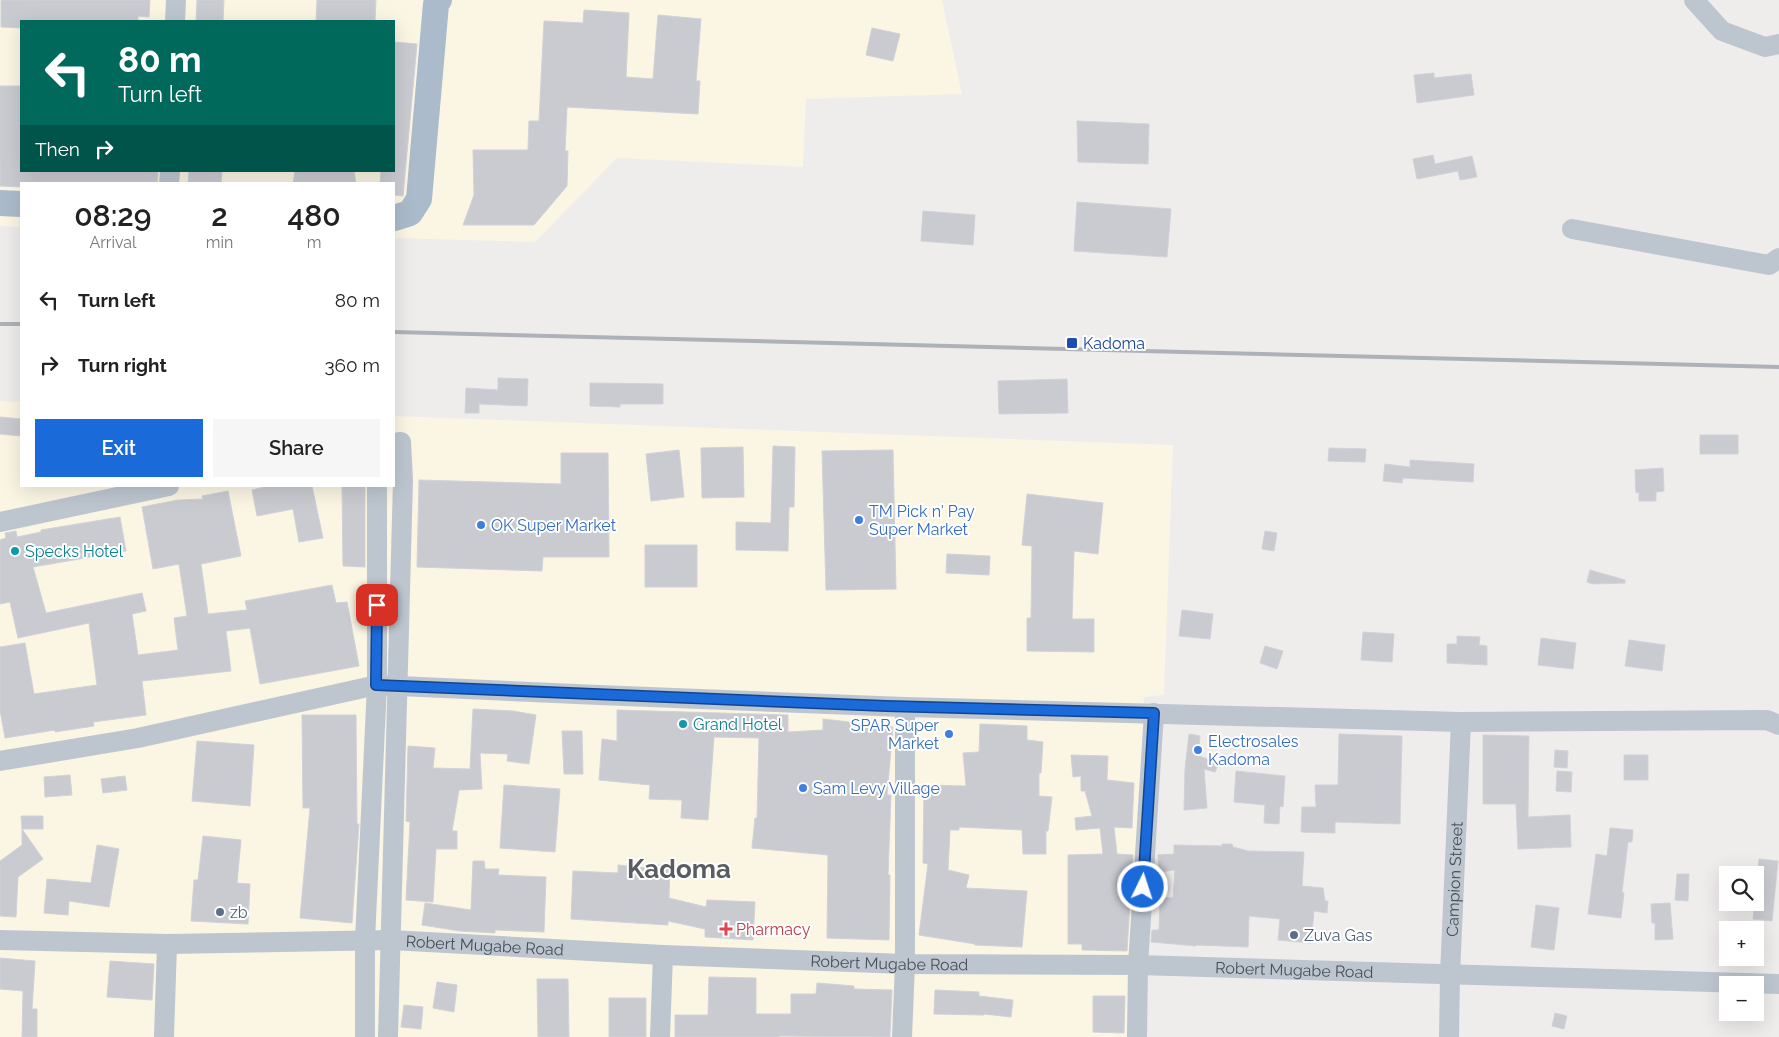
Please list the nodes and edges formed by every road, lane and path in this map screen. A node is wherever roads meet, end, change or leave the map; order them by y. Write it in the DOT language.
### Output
graph roads {
  1 [pos="176,0"];
  2 [pos="439,0"];
  3 [pos="1694,0"];
  4 [pos="175,20"];
  5 [pos="1779,44"];
  6 [pos="0,203"];
  7 [pos="20,204"];
  8 [pos="395,218"];
  9 [pos="1572,229"];
  10 [pos="1779,258"];
  11 [pos="397,442"];
  12 [pos="164,487"];
  13 [pos="377,487"];
  14 [pos="0,522"];
  15 [pos="376,685"];
  16 [pos="396,686"];
  17 [pos="905,707"];
  18 [pos="1154,713"];
  19 [pos="1461,722"];
  20 [pos="1779,725"];
  21 [pos="0,761"];
  22 [pos="0,940"];
  23 [pos="364,940"];
  24 [pos="391,940"];
  25 [pos="167,944"];
  26 [pos="663,955"];
  27 [pos="905,964"];
  28 [pos="1138,965"];
  29 [pos="1450,976"];
  30 [pos="1779,984"];
  31 [pos="164,1037"];
  32 [pos="365,1037"];
  33 [pos="388,1037"];
  34 [pos="660,1037"];
  35 [pos="902,1037"];
  36 [pos="1137,1037"];
  37 [pos="1449,1037"];
  1 -- 4 [label="street"];
  2 -- 8 [label="main road"];
  3 -- 5 [label="street"];
  6 -- 7 [label="main road"];
  9 -- 10 [label="street"];
  11 -- 16 [label="street"];
  12 -- 14 [label="street"];
  13 -- 15 [label="street"];
  15 -- 16 [label="street"];
  15 -- 21 [label="street"];
  15 -- 23 [label="street"];
  16 -- 17 [label="street"];
  16 -- 24 [label="street"];
  17 -- 18 [label="street"];
  17 -- 27 [label="street"];
  18 -- 19 [label="street"];
  18 -- 28 [label="street"];
  19 -- 20 [label="street"];
  19 -- 29 [label="street, Campion Street"];
  22 -- 25 [label="street, Robert Mugabe Road"];
  23 -- 24 [label="street, Robert Mugabe Road"];
  23 -- 25 [label="street, Robert Mugabe Road"];
  23 -- 32 [label="street"];
  24 -- 26 [label="street, Robert Mugabe Road"];
  24 -- 33 [label="street"];
  25 -- 31 [label="street"];
  26 -- 27 [label="street, Robert Mugabe Road"];
  26 -- 34 [label="street"];
  27 -- 28 [label="street, Robert Mugabe Road"];
  27 -- 35 [label="street"];
  28 -- 29 [label="street, Robert Mugabe Road"];
  28 -- 36 [label="street"];
  29 -- 30 [label="street, Robert Mugabe Road"];
  29 -- 37 [label="street, Campion Street"];
}
